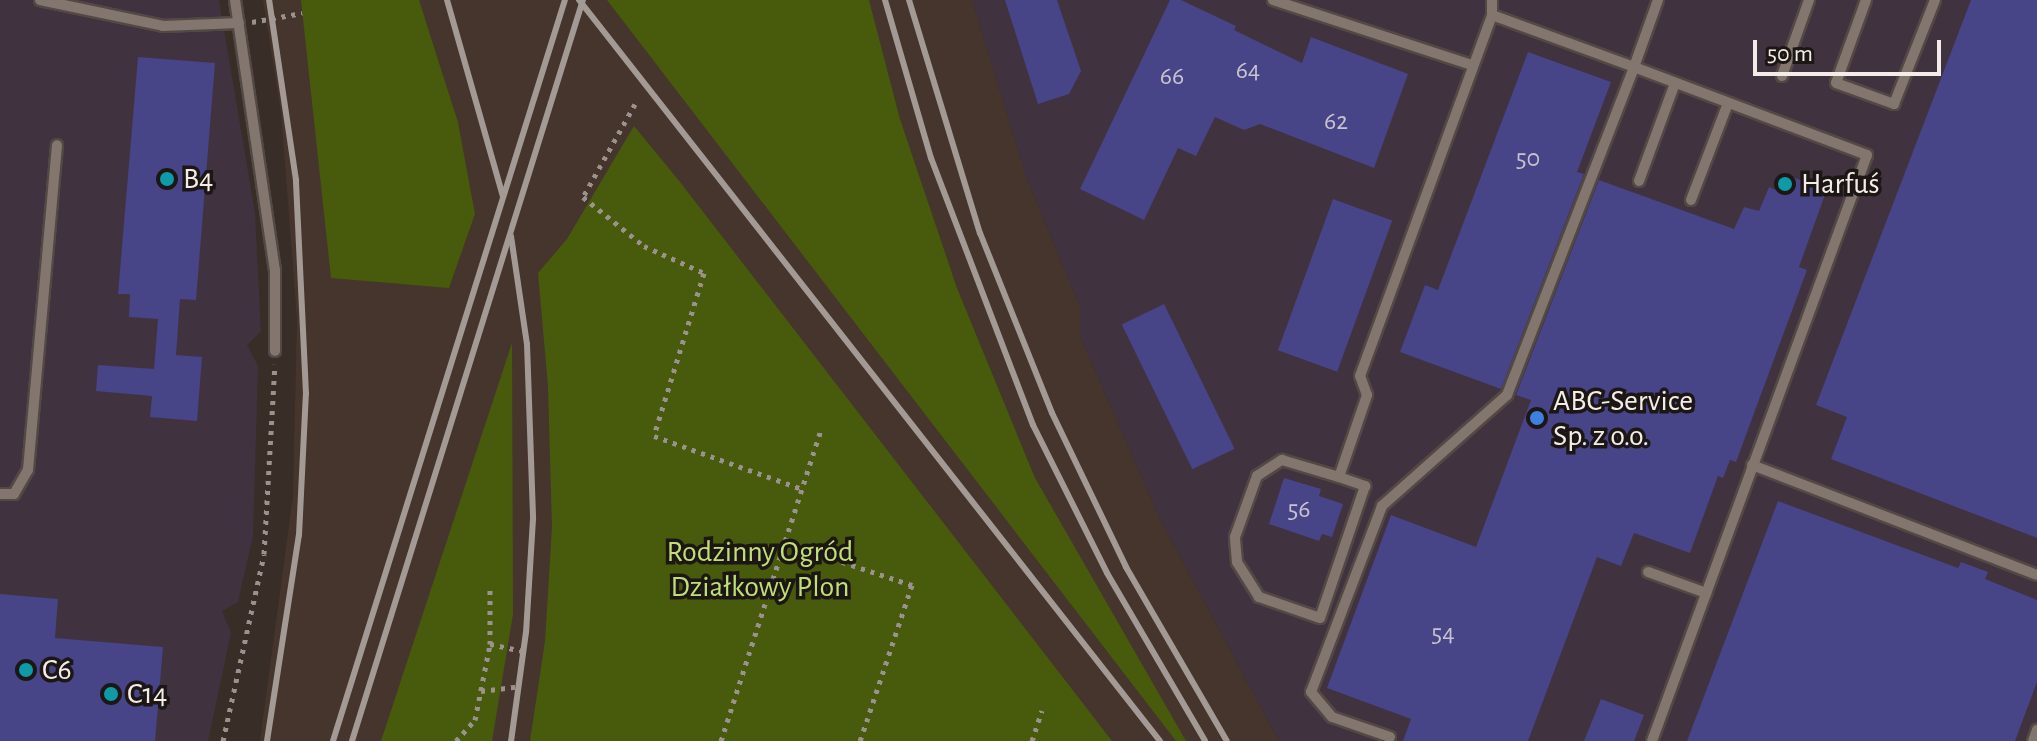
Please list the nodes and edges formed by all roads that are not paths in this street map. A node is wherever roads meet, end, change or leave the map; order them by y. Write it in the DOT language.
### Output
graph roads {
  1 [pos="40,0"];
  2 [pos="235,0"];
  3 [pos="1273,0"];
  4 [pos="1492,0"];
  5 [pos="1658,0"];
  6 [pos="1809,0"];
  7 [pos="1866,0"];
  8 [pos="1935,0"];
  9 [pos="1306,4"];
  10 [pos="1492,15"];
  11 [pos="239,23"];
  12 [pos="1472,65"];
  13 [pos="1634,67"];
  14 [pos="1782,76"];
  15 [pos="1675,83"];
  16 [pos="1728,103"];
  17 [pos="57,145"];
  18 [pos="1639,181"];
  19 [pos="1691,200"];
  20 [pos="275,351"];
  21 [pos="1752,465"];
  22 [pos="1339,477"];
  23 [pos="0,494"];
  24 [pos="1648,572"];
  25 [pos="2037,575"];
  26 [pos="1706,593"];
  27 [pos="2037,730"];
  28 [pos="1390,737"];
  29 [pos="1652,741"];
  30 [pos="2033,741"];
  1 -- 11 [label="lane"];
  2 -- 11 [label="lane"];
  3 -- 9 [label="lane"];
  4 -- 10 [label="lane"];
  5 -- 13 [label="lane"];
  6 -- 14 [label="lane"];
  7 -- 8 [label="lane"];
  9 -- 12 [label="lane"];
  10 -- 12 [label="lane"];
  10 -- 13 [label="lane"];
  11 -- 20 [label="lane"];
  12 -- 22 [label="lane"];
  13 -- 15 [label="lane"];
  13 -- 28 [label="lane"];
  15 -- 16 [label="lane"];
  15 -- 18 [label="lane"];
  16 -- 19 [label="lane"];
  16 -- 21 [label="lane"];
  17 -- 23 [label="lane"];
  21 -- 25 [label="lane"];
  21 -- 26 [label="lane"];
  22 -- 22 [label="lane"];
  24 -- 26 [label="lane"];
  26 -- 29 [label="lane"];
  27 -- 30 [label="lane"];
}
